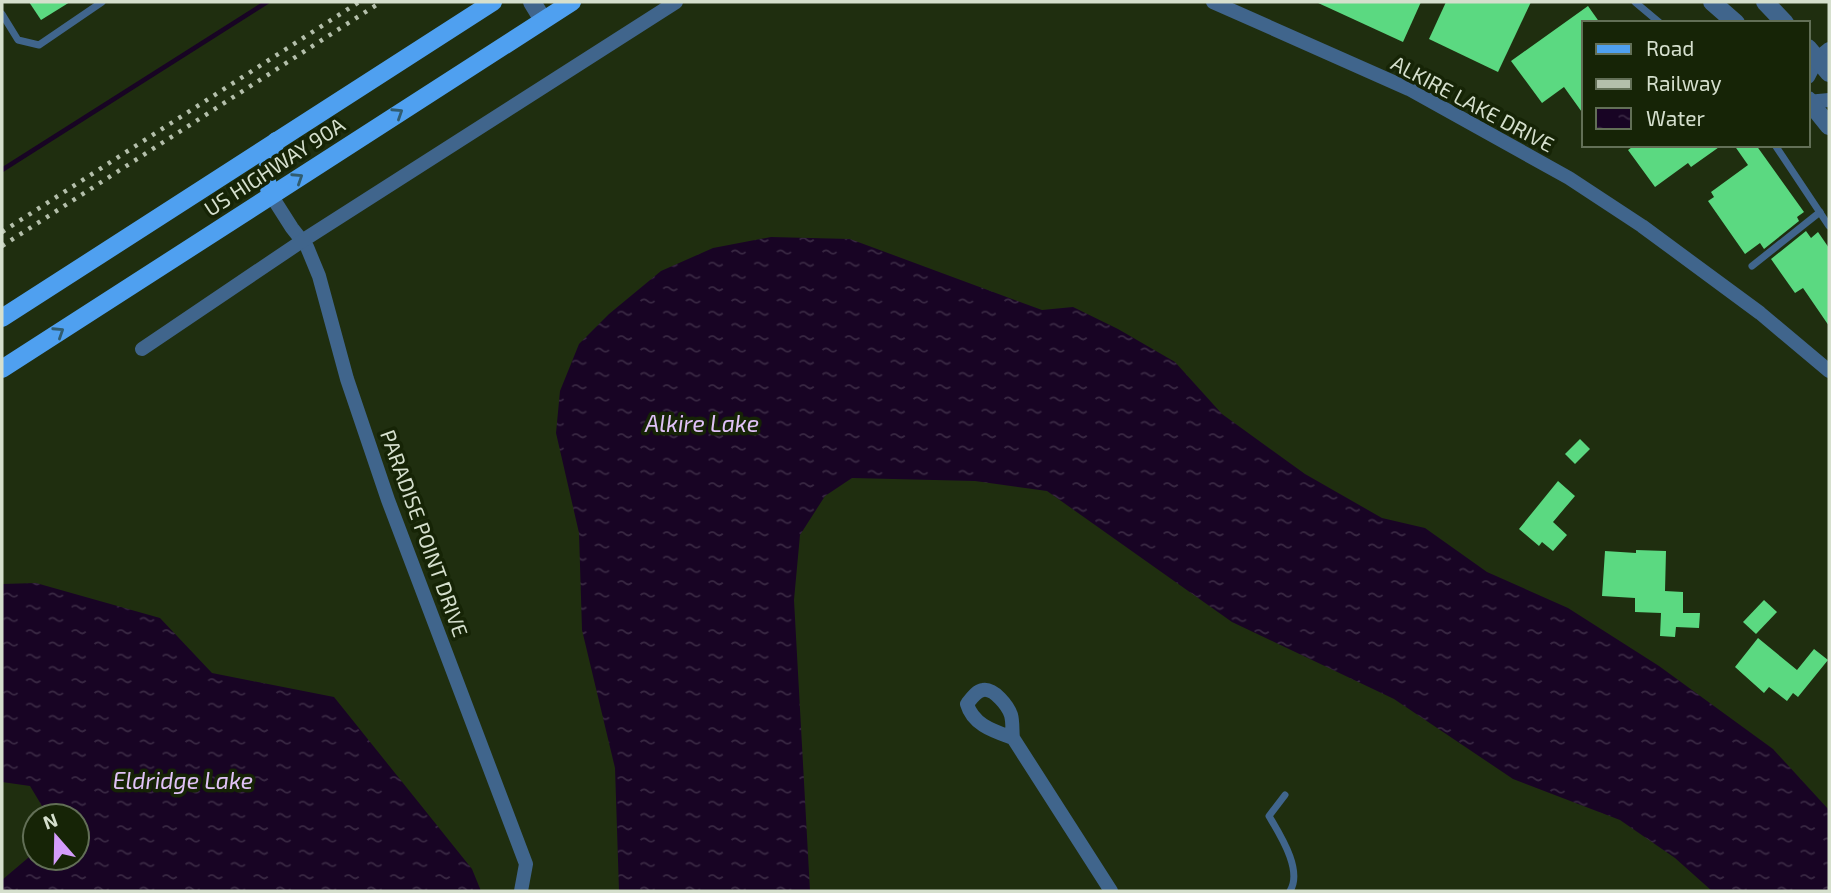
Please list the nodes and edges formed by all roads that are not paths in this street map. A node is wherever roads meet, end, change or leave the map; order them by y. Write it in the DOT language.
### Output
graph roads {
  1 [pos="102,2"];
  2 [pos="493,2"];
  3 [pos="532,2"];
  4 [pos="572,2"];
  5 [pos="676,2"];
  6 [pos="1213,2"];
  7 [pos="1635,2"];
  8 [pos="1713,2"];
  9 [pos="1770,3"];
  10 [pos="2,14"];
  11 [pos="543,20"];
  12 [pos="1658,21"];
  13 [pos="1734,21"];
  14 [pos="1784,21"];
  15 [pos="1818,51"];
  16 [pos="1810,71"];
  17 [pos="1829,73"];
  18 [pos="1829,100"];
  19 [pos="1810,101"];
  20 [pos="1810,102"];
  21 [pos="1829,126"];
  22 [pos="276,141"];
  23 [pos="1776,147"];
  24 [pos="271,195"];
  25 [pos="1821,212"];
  26 [pos="1829,226"];
  27 [pos="303,241"];
  28 [pos="1752,266"];
  29 [pos="2,318"];
  30 [pos="142,349"];
  31 [pos="2,369"];
  32 [pos="1829,371"];
  33 [pos="1013,738"];
  34 [pos="1285,795"];
  35 [pos="522,891"];
  36 [pos="1111,891"];
  37 [pos="1290,891"];
  1 -- 10 [label="lane"];
  2 -- 22 [label="main road, US HIGHWAY 90A"];
  3 -- 11 [label="street"];
  4 -- 11 [label="main road, US HIGHWAY 90A"];
  5 -- 27 [label="street"];
  6 -- 32 [label="street, ALKIRE LAKE DRIVE"];
  7 -- 12 [label="lane"];
  8 -- 13 [label="street"];
  9 -- 14 [label="street"];
  24 -- 11 [label="main road, US HIGHWAY 90A, one-way"];
  15 -- 16 [label="street"];
  15 -- 17 [label="street"];
  18 -- 19 [label="street"];
  20 -- 21 [label="street"];
  22 -- 24 [label="main road"];
  22 -- 29 [label="main road, US HIGHWAY 90A"];
  23 -- 25 [label="lane"];
  24 -- 27 [label="street, PARADISE POINT DRIVE"];
  31 -- 24 [label="main road, US HIGHWAY 90A, one-way"];
  25 -- 26 [label="lane"];
  25 -- 28 [label="lane"];
  27 -- 30 [label="street"];
  27 -- 35 [label="street, PARADISE POINT DRIVE"];
  33 -- 36 [label="street"];
  34 -- 37 [label="lane"];
}
